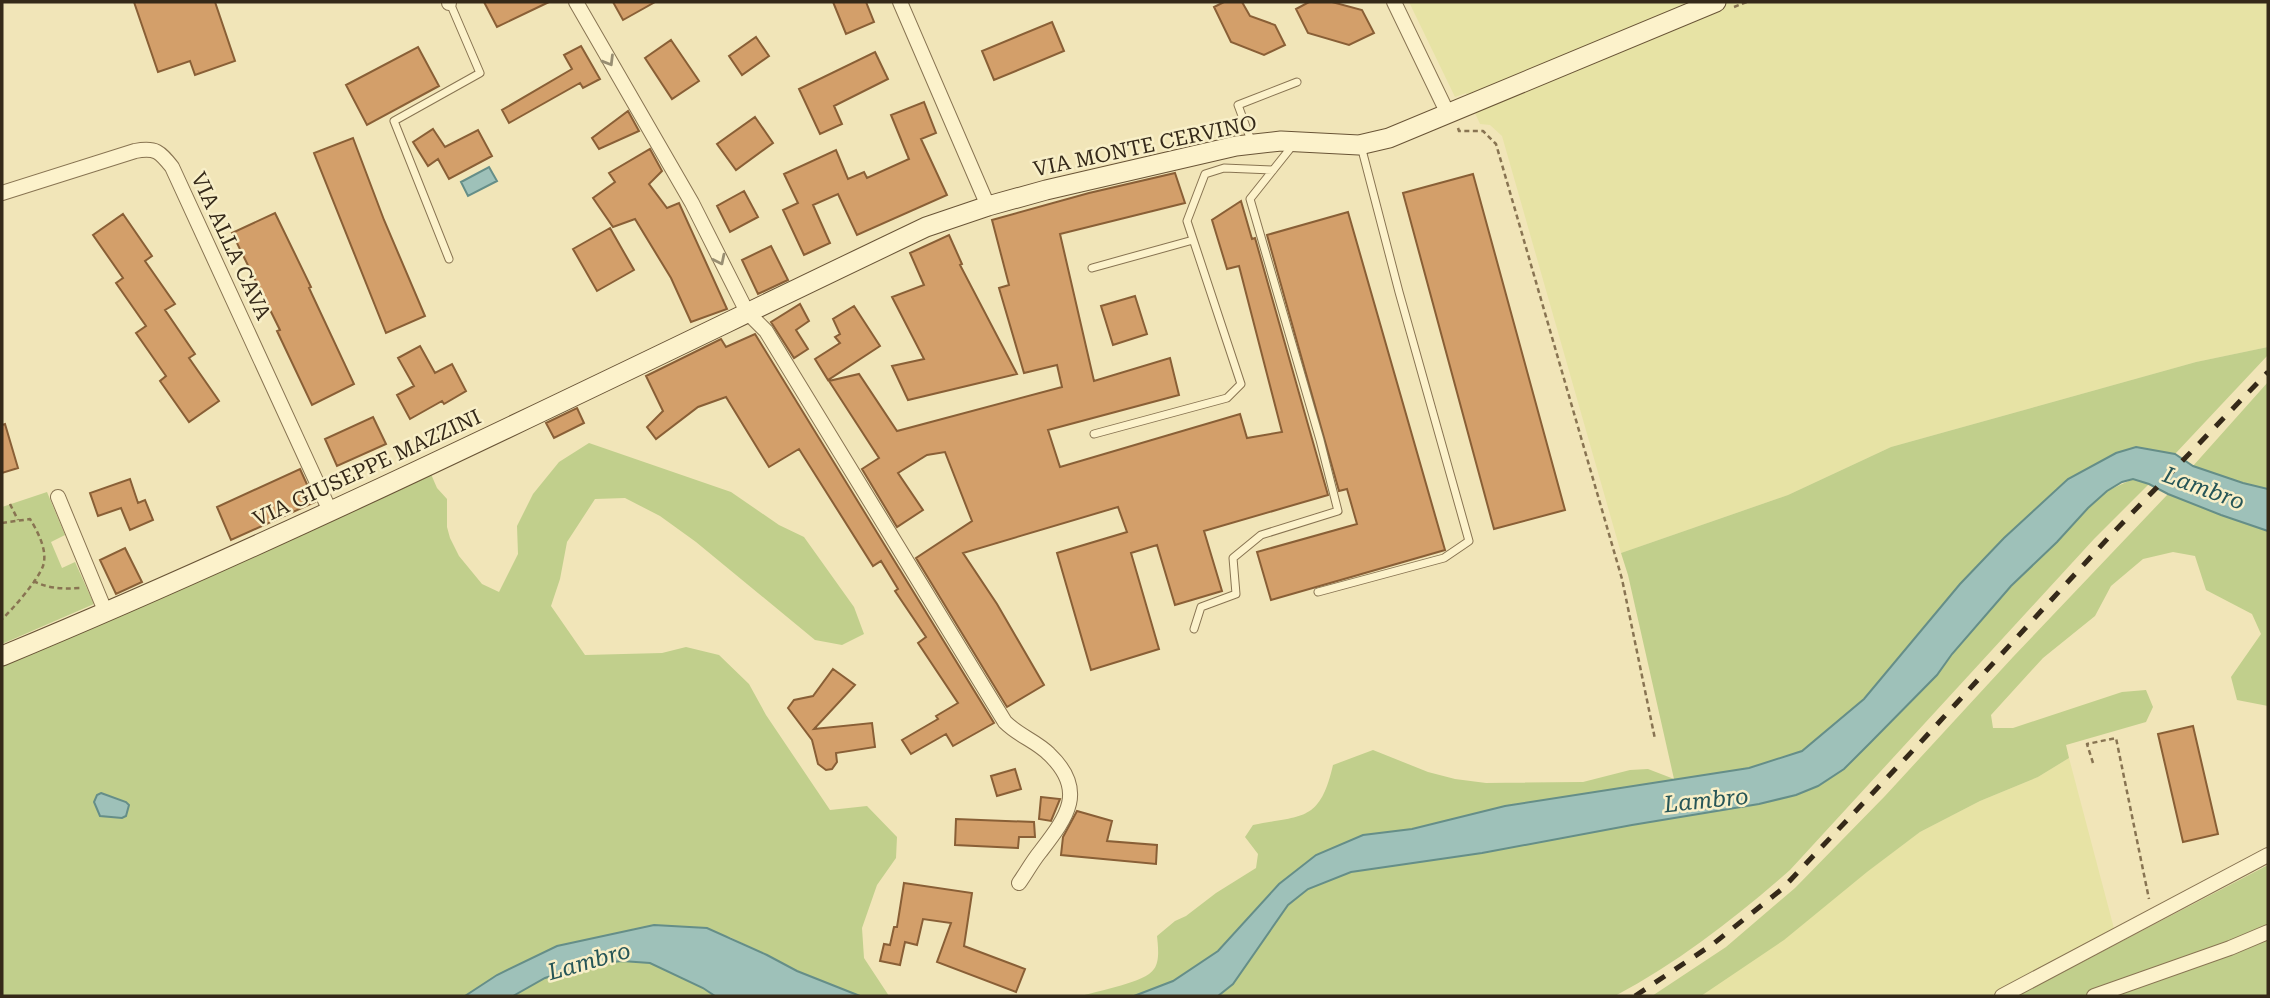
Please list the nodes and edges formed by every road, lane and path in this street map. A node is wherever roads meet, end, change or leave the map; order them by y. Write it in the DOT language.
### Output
graph roads {
  1 [pos="449,2"];
  2 [pos="576,2"];
  3 [pos="900,2"];
  4 [pos="1394,2"];
  5 [pos="1716,2"];
  6 [pos="1297,82"];
  7 [pos="1448,114"];
  8 [pos="1296,142"];
  9 [pos="1252,144"];
  10 [pos="1361,145"];
  11 [pos="1273,170"];
  12 [pos="2,193"];
  13 [pos="988,206"];
  14 [pos="1193,240"];
  15 [pos="449,259"];
  16 [pos="1092,268"];
  17 [pos="747,312"];
  18 [pos="1094,434"];
  19 [pos="58,497"];
  20 [pos="10,504"];
  21 [pos="330,510"];
  22 [pos="18,520"];
  23 [pos="2,523"];
  24 [pos="33,581"];
  25 [pos="94,584"];
  26 [pos="1318,593"];
  27 [pos="106,613"];
  28 [pos="2,619"];
  29 [pos="1194,629"];
  30 [pos="2,656"];
  31 [pos="1655,739"];
  32 [pos="2093,763"];
  33 [pos="2268,855"];
  34 [pos="1019,883"];
  35 [pos="2150,902"];
  36 [pos="2268,932"];
  37 [pos="2002,996"];
  38 [pos="2094,996"];
  1 -- 15 [label="lane"];
  2 -- 17 [label="street, one-way"];
  3 -- 13 [label="street"];
  4 -- 7 [label="street"];
  5 -- 7 [label="street, VIA MONTE CERVINO"];
  6 -- 9 [label="lane"];
  7 -- 10 [label="street, VIA MONTE CERVINO"];
  7 -- 31 [label="path"];
  8 -- 9 [label="street, VIA MONTE CERVINO"];
  8 -- 10 [label="street, VIA MONTE CERVINO"];
  8 -- 11 [label="lane"];
  9 -- 13 [label="street, VIA MONTE CERVINO"];
  10 -- 26 [label="lane"];
  11 -- 14 [label="lane"];
  11 -- 29 [label="lane"];
  12 -- 21 [label="street, VIA ALLA CAVA"];
  13 -- 17 [label="street, VIA MONTE CERVINO"];
  14 -- 16 [label="lane"];
  14 -- 18 [label="lane"];
  17 -- 21 [label="street, VIA GIUSEPPE MAZZINI"];
  17 -- 34 [label="street"];
  19 -- 25 [label="street"];
  20 -- 22 [label="path"];
  21 -- 27 [label="street, VIA GIUSEPPE MAZZINI"];
  22 -- 23 [label="path"];
  22 -- 24 [label="path"];
  24 -- 25 [label="path"];
  24 -- 28 [label="path"];
  25 -- 27 [label="street"];
  27 -- 30 [label="street, VIA GIUSEPPE MAZZINI"];
  32 -- 35 [label="path"];
  33 -- 37 [label="street"];
  36 -- 38 [label="street"];
}
